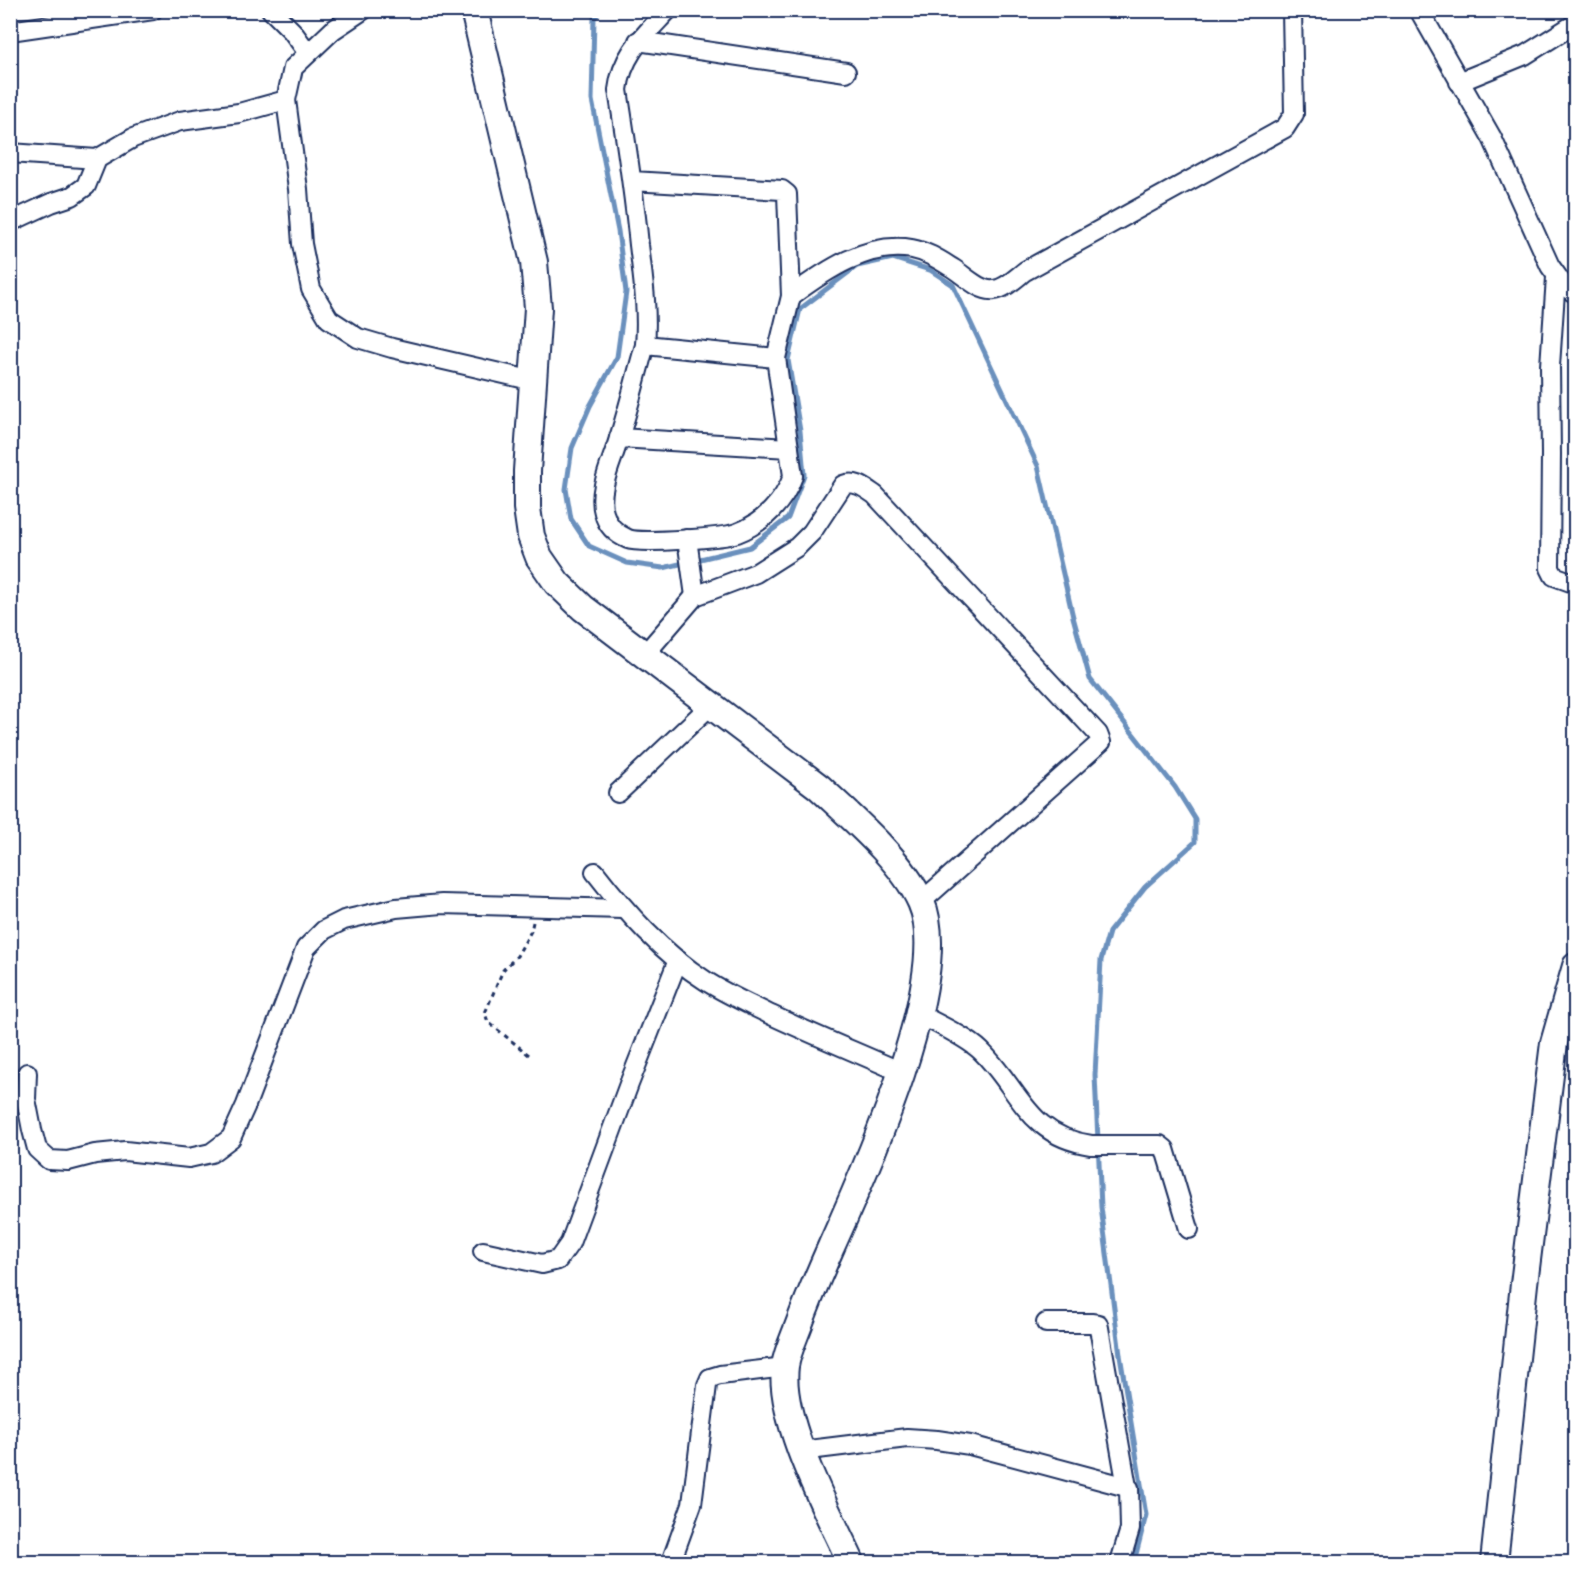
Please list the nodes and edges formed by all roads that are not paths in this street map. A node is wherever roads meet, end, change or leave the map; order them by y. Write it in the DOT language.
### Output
graph roads {
  1 [pos="153,10"];
  2 [pos="271,10"];
  3 [pos="363,10"];
  4 [pos="474,10"];
  5 [pos="668,10"];
  6 [pos="1293,10"];
  7 [pos="1419,10"];
  8 [pos="1575,23"];
  9 [pos="10,31"];
  10 [pos="638,41"];
  11 [pos="308,53"];
  12 [pos="846,72"];
  13 [pos="1459,82"];
  14 [pos="286,100"];
  15 [pos="10,153"];
  16 [pos="97,159"];
  17 [pos="632,182"];
  18 [pos="10,222"];
  19 [pos="1556,277"];
  20 [pos="1575,294"];
  21 [pos="791,296"];
  22 [pos="645,345"];
  23 [pos="776,358"];
  24 [pos="534,381"];
  25 [pos="619,438"];
  26 [pos="789,448"];
  27 [pos="687,538"];
  28 [pos="1575,584"];
  29 [pos="694,592"];
  30 [pos="646,653"];
  31 [pos="712,704"];
  32 [pos="618,793"];
  33 [pos="595,872"];
  34 [pos="921,903"];
  35 [pos="623,909"];
  36 [pos="678,960"];
  37 [pos="1575,966"];
  38 [pos="917,1013"];
  39 [pos="901,1072"];
  40 [pos="27,1073"];
  41 [pos="1189,1228"];
  42 [pos="483,1251"];
  43 [pos="1046,1323"];
  44 [pos="785,1367"];
  45 [pos="801,1451"];
  46 [pos="1127,1487"];
  47 [pos="671,1563"];
  48 [pos="850,1563"];
  49 [pos="1120,1563"];
  50 [pos="1494,1563"];
  1 -- 9 [label="street"];
  2 -- 11 [label="street"];
  3 -- 11 [label="street"];
  4 -- 24 [label="street"];
  5 -- 10 [label="street"];
  6 -- 21 [label="street"];
  7 -- 13 [label="street"];
  8 -- 13 [label="street"];
  10 -- 12 [label="street"];
  10 -- 17 [label="street"];
  11 -- 14 [label="street"];
  13 -- 19 [label="street"];
  14 -- 16 [label="street"];
  14 -- 24 [label="street"];
  15 -- 16 [label="street"];
  16 -- 18 [label="street"];
  17 -- 21 [label="street"];
  17 -- 22 [label="street"];
  19 -- 20 [label="street"];
  19 -- 28 [label="street"];
  21 -- 23 [label="street"];
  22 -- 23 [label="street"];
  22 -- 25 [label="street"];
  23 -- 26 [label="street"];
  24 -- 30 [label="street"];
  25 -- 26 [label="street"];
  25 -- 27 [label="street"];
  26 -- 27 [label="street"];
  27 -- 29 [label="street"];
  29 -- 30 [label="street"];
  29 -- 34 [label="street"];
  30 -- 31 [label="street"];
  31 -- 32 [label="street"];
  31 -- 34 [label="street"];
  33 -- 35 [label="street"];
  34 -- 38 [label="street"];
  35 -- 36 [label="street"];
  35 -- 40 [label="street"];
  36 -- 39 [label="street"];
  36 -- 42 [label="street"];
  37 -- 50 [label="street"];
  38 -- 39 [label="street"];
  38 -- 41 [label="street"];
  39 -- 44 [label="street"];
  43 -- 46 [label="street"];
  44 -- 45 [label="street"];
  44 -- 47 [label="street"];
  45 -- 46 [label="street"];
  45 -- 48 [label="street"];
  46 -- 49 [label="street"];
}
